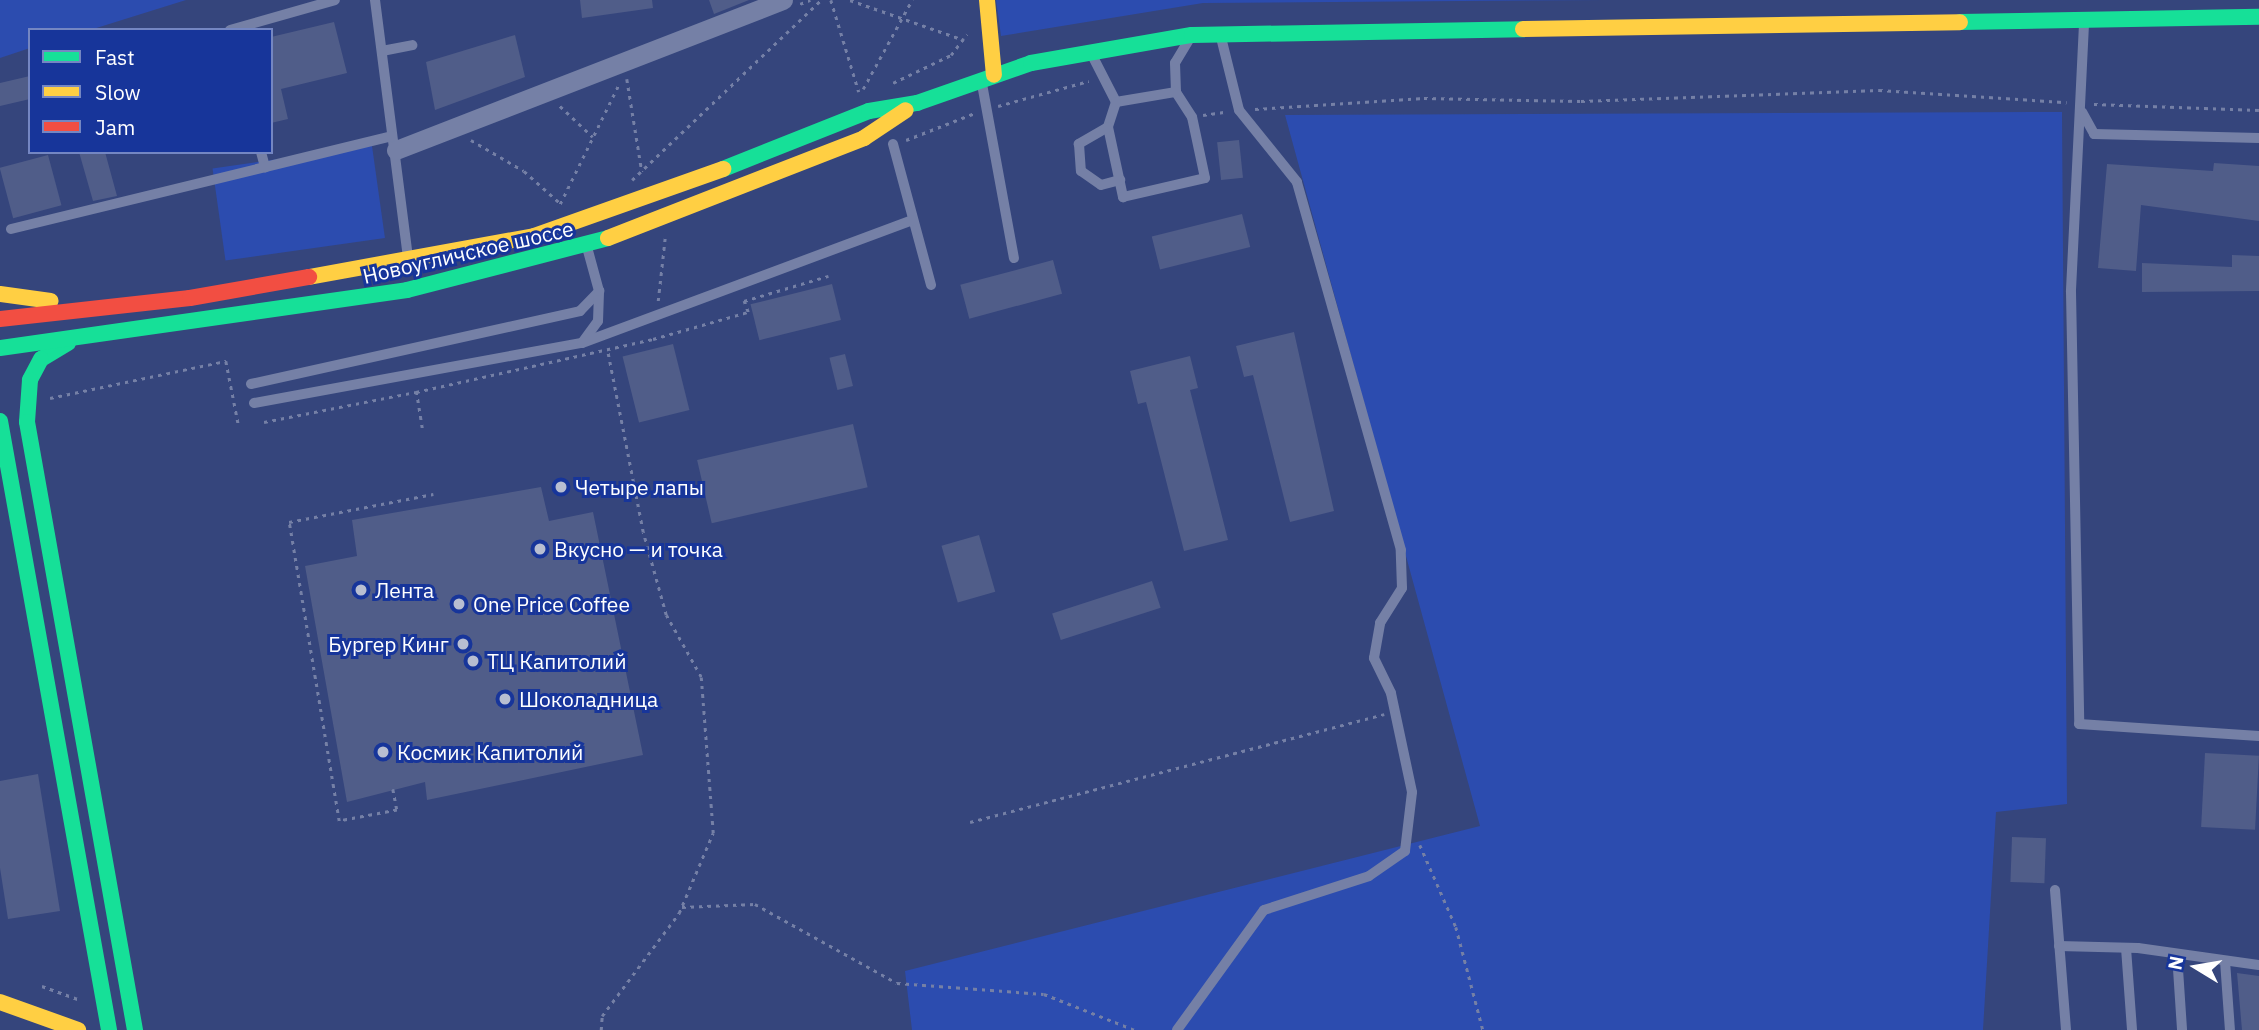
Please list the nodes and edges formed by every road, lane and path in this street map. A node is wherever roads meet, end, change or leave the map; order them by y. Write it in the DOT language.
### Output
graph roads {
  1 [pos="335,0"];
  2 [pos="375,0"];
  3 [pos="810,0"];
  4 [pos="821,0"];
  5 [pos="831,0"];
  6 [pos="850,0"];
  7 [pos="912,0"];
  8 [pos="987,0"];
  9 [pos="790,2"];
  10 [pos="2259,17"];
  11 [pos="902,18"];
  12 [pos="2084,19"];
  13 [pos="969,22"];
  14 [pos="237,28"];
  15 [pos="1221,33"];
  16 [pos="1192,35"];
  17 [pos="964,40"];
  18 [pos="412,44"];
  19 [pos="382,51"];
  20 [pos="1089,51"];
  21 [pos="988,78"];
  22 [pos="888,85"];
  23 [pos="543,90"];
  24 [pos="869,92"];
  25 [pos="1176,92"];
  26 [pos="860,94"];
  27 [pos="1116,102"];
  28 [pos="917,103"];
  29 [pos="2079,103"];
  30 [pos="1239,110"];
  31 [pos="2259,110"];
  32 [pos="1192,117"];
  33 [pos="1108,127"];
  34 [pos="450,128"];
  35 [pos="593,137"];
  36 [pos="2259,138"];
  37 [pos="394,143"];
  38 [pos="893,144"];
  39 [pos="262,154"];
  40 [pos="265,167"];
  41 [pos="642,172"];
  42 [pos="1120,180"];
  43 [pos="621,189"];
  44 [pos="560,205"];
  45 [pos="547,208"];
  46 [pos="912,220"];
  47 [pos="10,229"];
  48 [pos="665,235"];
  49 [pos="587,246"];
  50 [pos="1014,258"];
  51 [pos="409,260"];
  52 [pos="828,276"];
  53 [pos="931,285"];
  54 [pos="599,291"];
  55 [pos="0,294"];
  56 [pos="131,305"];
  57 [pos="658,305"];
  58 [pos="0,319"];
  59 [pos="604,335"];
  60 [pos="74,340"];
  61 [pos="582,343"];
  62 [pos="0,348"];
  63 [pos="608,352"];
  64 [pos="251,384"];
  65 [pos="416,392"];
  66 [pos="43,399"];
  67 [pos="254,403"];
  68 [pos="0,421"];
  69 [pos="264,422"];
  70 [pos="239,427"];
  71 [pos="422,428"];
  72 [pos="4,468"];
  73 [pos="433,494"];
  74 [pos="1395,711"];
  75 [pos="2259,736"];
  76 [pos="393,789"];
  77 [pos="1409,821"];
  78 [pos="970,822"];
  79 [pos="2055,890"];
  80 [pos="682,907"];
  81 [pos="2059,946"];
  82 [pos="2126,948"];
  83 [pos="2176,954"];
  84 [pos="2225,961"];
  85 [pos="2259,965"];
  86 [pos="0,1002"];
  87 [pos="78,1030"];
  88 [pos="109,1030"];
  89 [pos="135,1030"];
  90 [pos="601,1030"];
  91 [pos="1135,1030"];
  92 [pos="1177,1030"];
  93 [pos="1483,1030"];
  94 [pos="2066,1030"];
  95 [pos="2132,1030"];
  96 [pos="2182,1030"];
  97 [pos="2230,1030"];
  1 -- 14 [label="lane"];
  2 -- 19 [label="lane"];
  3 -- 9 [label="path"];
  4 -- 41 [label="path"];
  5 -- 26 [label="path"];
  6 -- 11 [label="path"];
  7 -- 11 [label="path"];
  8 -- 21 [label="main road"];
  9 -- 23 [label="street"];
  10 -- 12 [label="main road, Новоугличское шоссе"];
  11 -- 17 [label="path"];
  11 -- 26 [label="path"];
  12 -- 15 [label="main road, Новоугличское шоссе"];
  12 -- 29 [label="lane"];
  13 -- 17 [label="path"];
  15 -- 16 [label="main road, Новоугличское шоссе"];
  15 -- 30 [label="lane"];
  16 -- 20 [label="main road, Новоугличское шоссе"];
  16 -- 25 [label="lane"];
  17 -- 22 [label="path"];
  18 -- 19 [label="lane"];
  19 -- 37 [label="lane"];
  20 -- 21 [label="main road, Новоугличское шоссе"];
  20 -- 27 [label="lane"];
  21 -- 28 [label="main road, Новоугличское шоссе"];
  21 -- 50 [label="lane"];
  23 -- 34 [label="street"];
  23 -- 35 [label="path"];
  24 -- 26 [label="path"];
  25 -- 27 [label="lane"];
  25 -- 32 [label="lane"];
  27 -- 33 [label="lane"];
  28 -- 49 [label="main road, Новоугличское шоссе"];
  28 -- 51 [label="main road, Новоугличское шоссе"];
  29 -- 30 [label="path"];
  29 -- 31 [label="path"];
  29 -- 36 [label="lane"];
  29 -- 75 [label="lane"];
  30 -- 32 [label="path"];
  30 -- 74 [label="lane"];
  32 -- 42 [label="lane"];
  33 -- 42 [label="lane"];
  33 -- 42 [label="lane"];
  34 -- 37 [label="street"];
  34 -- 44 [label="path"];
  35 -- 41 [label="path"];
  35 -- 44 [label="path"];
  37 -- 40 [label="lane"];
  37 -- 51 [label="lane"];
  38 -- 46 [label="lane"];
  39 -- 40 [label="lane"];
  40 -- 47 [label="lane"];
  41 -- 43 [label="path"];
  44 -- 45 [label="path"];
  46 -- 53 [label="lane"];
  46 -- 59 [label="lane"];
  48 -- 57 [label="path"];
  49 -- 54 [label="lane"];
  49 -- 60 [label="main road, Новоугличское шоссе"];
  51 -- 56 [label="main road, Новоугличское шоссе"];
  52 -- 63 [label="path"];
  54 -- 61 [label="lane"];
  54 -- 64 [label="lane"];
  55 -- 56 [label="main road"];
  56 -- 58 [label="main road, Новоугличское шоссе"];
  59 -- 61 [label="lane"];
  59 -- 63 [label="path"];
  60 -- 62 [label="main road, Новоугличское шоссе"];
  60 -- 89 [label="main road"];
  61 -- 67 [label="lane"];
  63 -- 65 [label="path"];
  63 -- 80 [label="path"];
  65 -- 69 [label="path"];
  65 -- 71 [label="path"];
  66 -- 70 [label="path"];
  68 -- 72 [label="main road"];
  72 -- 88 [label="main road"];
  73 -- 76 [label="path"];
  74 -- 77 [label="lane"];
  74 -- 78 [label="path"];
  77 -- 92 [label="lane"];
  77 -- 93 [label="path"];
  79 -- 81 [label="lane"];
  80 -- 90 [label="path"];
  80 -- 91 [label="path"];
  81 -- 82 [label="lane"];
  81 -- 94 [label="lane"];
  82 -- 83 [label="lane"];
  82 -- 95 [label="lane"];
  83 -- 84 [label="lane"];
  83 -- 96 [label="lane"];
  84 -- 85 [label="lane"];
  84 -- 97 [label="lane"];
  86 -- 87 [label="main road"];
}
